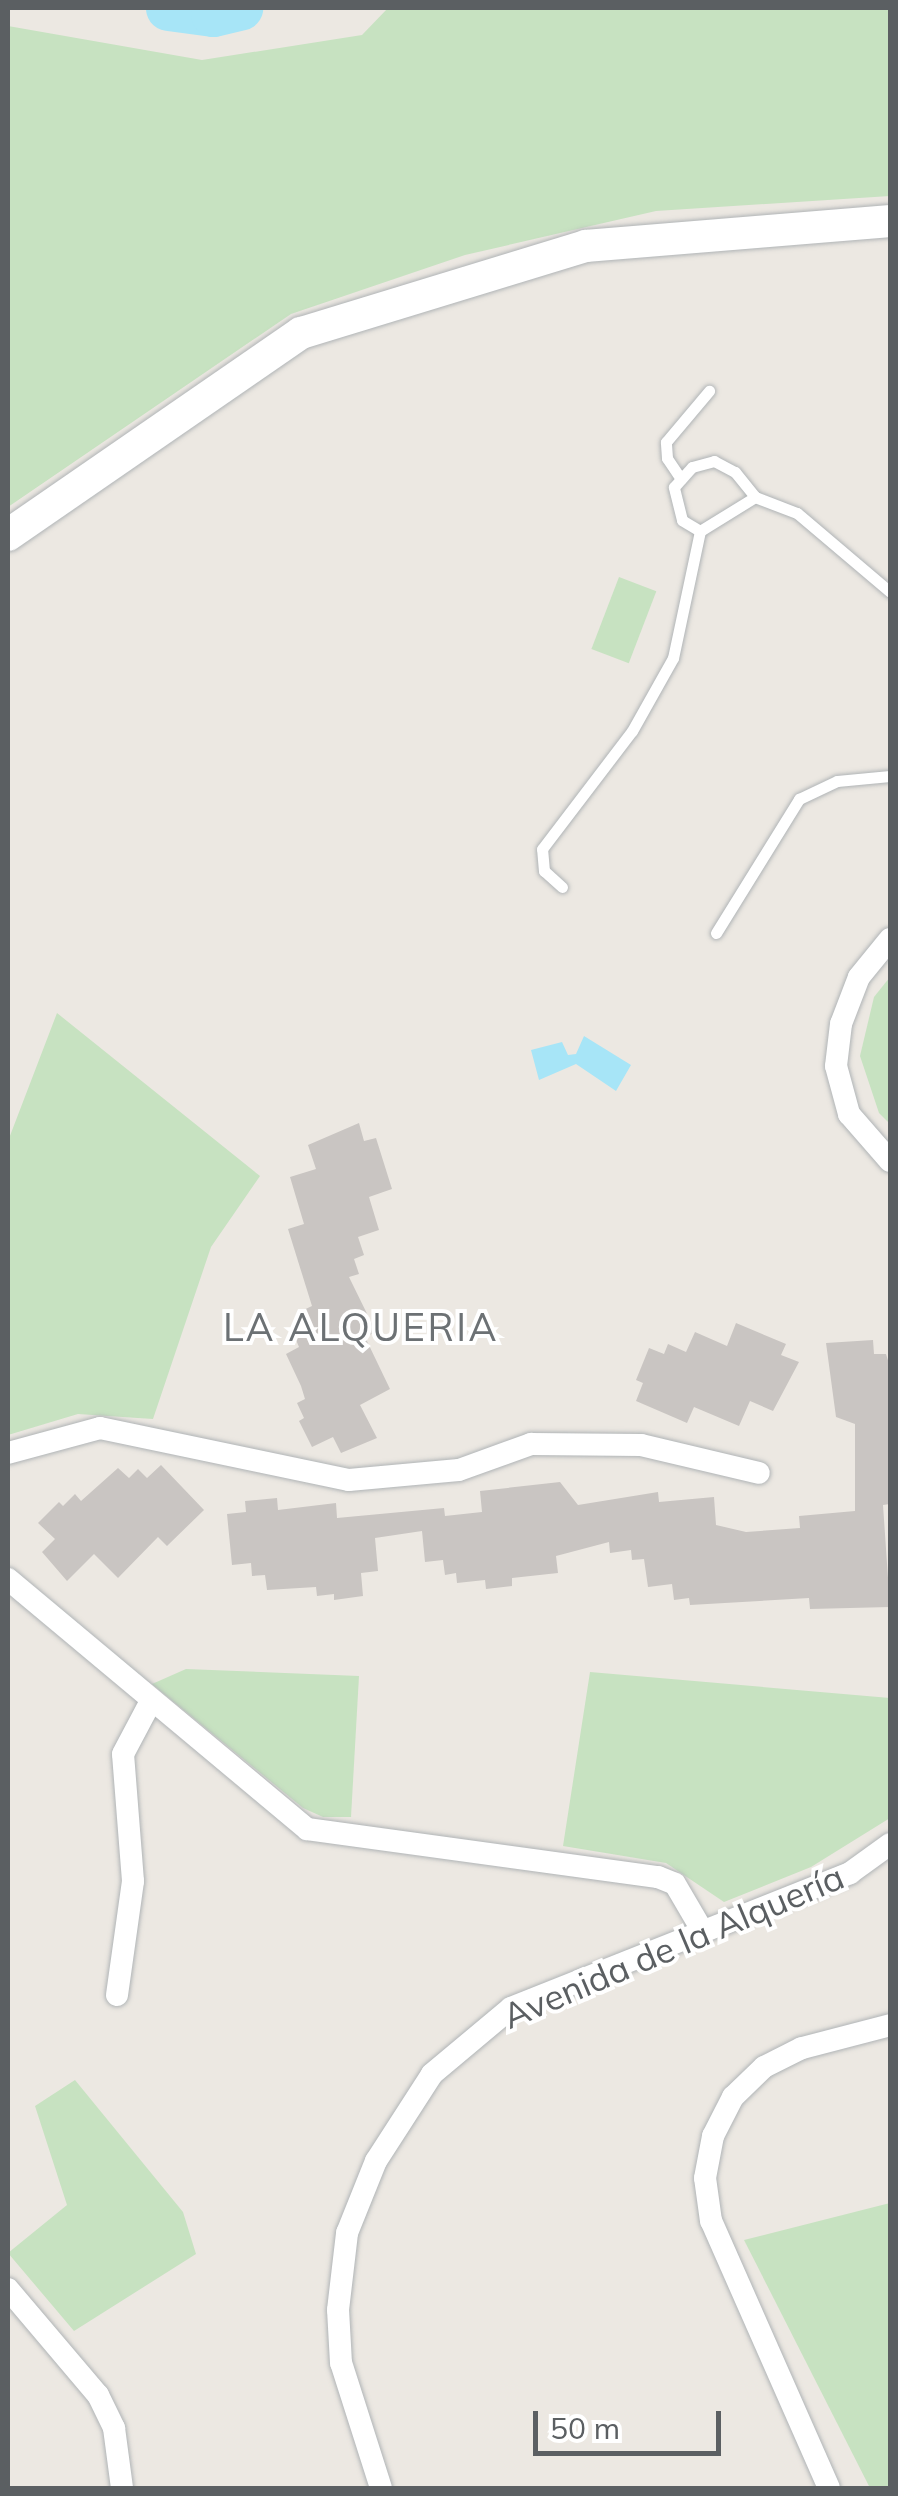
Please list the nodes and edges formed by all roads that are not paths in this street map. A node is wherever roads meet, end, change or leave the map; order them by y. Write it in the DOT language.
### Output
graph roads {
  1 [pos="890,221"];
  2 [pos="709,391"];
  3 [pos="681,479"];
  4 [pos="755,497"];
  5 [pos="700,531"];
  6 [pos="8,535"];
  7 [pos="890,592"];
  8 [pos="890,776"];
  9 [pos="562,887"];
  10 [pos="716,933"];
  11 [pos="890,940"];
  12 [pos="890,1160"];
  13 [pos="8,1454"];
  14 [pos="759,1473"];
  15 [pos="8,1579"];
  16 [pos="150,1703"];
  17 [pos="890,1844"];
  18 [pos="702,1930"];
  19 [pos="117,1995"];
  20 [pos="890,2025"];
  21 [pos="8,2290"];
  22 [pos="122,2488"];
  23 [pos="381,2488"];
  24 [pos="829,2488"];
  1 -- 6 [label="main road"];
  2 -- 3 [label="lane"];
  3 -- 4 [label="lane"];
  3 -- 5 [label="lane"];
  4 -- 5 [label="lane"];
  4 -- 7 [label="lane"];
  5 -- 9 [label="lane"];
  8 -- 10 [label="lane"];
  11 -- 12 [label="street"];
  13 -- 14 [label="street"];
  15 -- 16 [label="street"];
  16 -- 18 [label="street"];
  16 -- 19 [label="street"];
  17 -- 18 [label="street, Avenida de la Alquería"];
  18 -- 23 [label="street, Avenida de la Alquería"];
  20 -- 24 [label="street"];
  21 -- 22 [label="street"];
}
